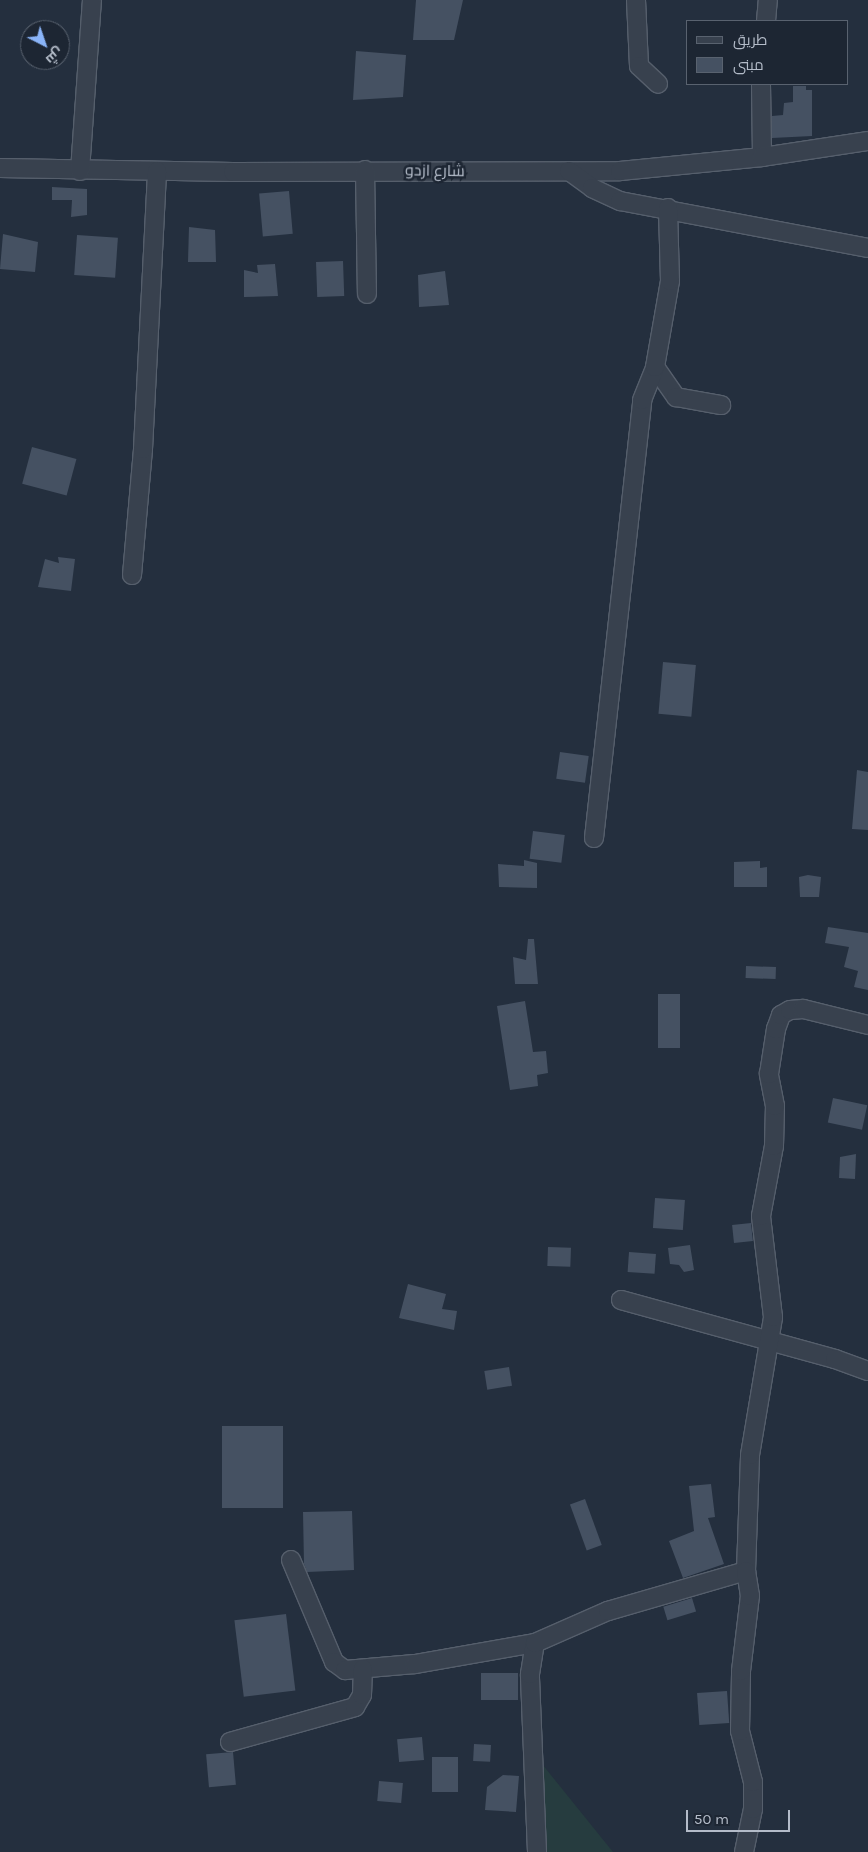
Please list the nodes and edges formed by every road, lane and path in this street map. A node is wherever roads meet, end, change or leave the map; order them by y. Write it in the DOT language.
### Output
graph roads {
  1 [pos="92,0"];
  2 [pos="636,0"];
  3 [pos="768,0"];
  4 [pos="766,20"];
  5 [pos="658,84"];
  6 [pos="761,85"];
  7 [pos="868,141"];
  8 [pos="762,158"];
  9 [pos="0,168"];
  10 [pos="365,170"];
  11 [pos="80,171"];
  12 [pos="157,171"];
  13 [pos="570,171"];
  14 [pos="668,208"];
  15 [pos="868,248"];
  16 [pos="367,294"];
  17 [pos="655,367"];
  18 [pos="721,405"];
  19 [pos="132,575"];
  20 [pos="594,838"];
  21 [pos="868,1025"];
  22 [pos="621,1300"];
  23 [pos="771,1342"];
  24 [pos="868,1371"];
  25 [pos="291,1560"];
  26 [pos="746,1571"];
  27 [pos="534,1643"];
  28 [pos="363,1669"];
  29 [pos="230,1742"];
  30 [pos="537,1852"];
  31 [pos="744,1852"];
  1 -- 11 [label="street"];
  2 -- 5 [label="street"];
  3 -- 4 [label="street"];
  6 -- 8 [label="street"];
  7 -- 8 [label="street, شارع ازدو"];
  8 -- 13 [label="street, شارع ازدو"];
  9 -- 11 [label="street, شارع ازدو"];
  10 -- 12 [label="street, شارع ازدو"];
  10 -- 13 [label="street, شارع ازدو"];
  10 -- 16 [label="street"];
  11 -- 12 [label="street, شارع ازدو"];
  12 -- 19 [label="street"];
  13 -- 14 [label="street"];
  14 -- 15 [label="street"];
  14 -- 17 [label="street"];
  17 -- 18 [label="street"];
  17 -- 20 [label="street"];
  21 -- 23 [label="street"];
  22 -- 23 [label="street"];
  23 -- 24 [label="street"];
  23 -- 26 [label="street"];
  25 -- 28 [label="street"];
  26 -- 27 [label="street"];
  26 -- 31 [label="street"];
  27 -- 28 [label="street"];
  27 -- 30 [label="street"];
  28 -- 29 [label="street"];
}
